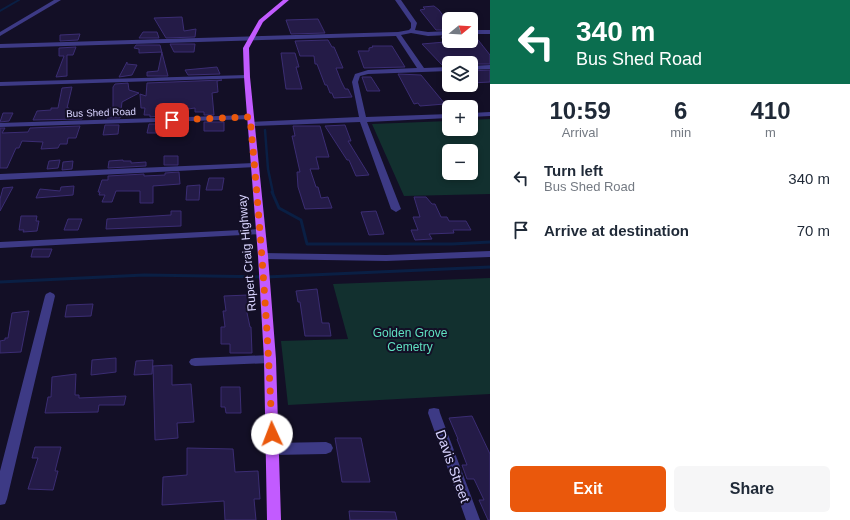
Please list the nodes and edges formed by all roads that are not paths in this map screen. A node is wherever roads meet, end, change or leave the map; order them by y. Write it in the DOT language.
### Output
graph roads {
  1 [pos="286,0"];
  2 [pos="398,0"];
  3 [pos="48,1"];
  4 [pos="57,1"];
  5 [pos="411,31"];
  6 [pos="478,32"];
  7 [pos="490,32"];
  8 [pos="442,33"];
  9 [pos="0,34"];
  10 [pos="398,34"];
  11 [pos="251,39"];
  12 [pos="0,46"];
  13 [pos="490,67"];
  14 [pos="478,68"];
  15 [pos="421,69"];
  16 [pos="442,69"];
  17 [pos="247,77"];
  18 [pos="0,84"];
  19 [pos="490,114"];
  20 [pos="478,115"];
  21 [pos="442,116"];
  22 [pos="251,120"];
  23 [pos="363,121"];
  24 [pos="0,125"];
  25 [pos="254,165"];
  26 [pos="0,177"];
  27 [pos="396,209"];
  28 [pos="260,232"];
  29 [pos="0,245"];
  30 [pos="490,254"];
  31 [pos="263,256"];
  32 [pos="50,296"];
  33 [pos="270,359"];
  34 [pos="195,362"];
  35 [pos="434,413"];
  36 [pos="326,448"];
  37 [pos="272,449"];
  38 [pos="0,499"];
  39 [pos="274,520"];
  40 [pos="473,520"];
  1 -- 11 [label="main road, Rupert Craig Highway"];
  2 -- 5 [label="street"];
  3 -- 4 [label="street"];
  4 -- 9 [label="street"];
  5 -- 8 [label="street"];
  5 -- 10 [label="street"];
  6 -- 7 [label="street"];
  10 -- 11 [label="street"];
  10 -- 15 [label="street"];
  11 -- 12 [label="street"];
  11 -- 17 [label="main road, Rupert Craig Highway"];
  13 -- 14 [label="street"];
  15 -- 16 [label="street"];
  15 -- 23 [label="street"];
  17 -- 18 [label="street"];
  17 -- 22 [label="main road, Rupert Craig Highway"];
  19 -- 20 [label="street"];
  21 -- 23 [label="street, Bus Shed Road"];
  22 -- 23 [label="street, Bus Shed Road"];
  22 -- 24 [label="street, Bus Shed Road"];
  22 -- 25 [label="main road, Rupert Craig Highway"];
  23 -- 27 [label="street"];
  25 -- 26 [label="street"];
  25 -- 28 [label="main road, Rupert Craig Highway"];
  28 -- 29 [label="street"];
  28 -- 31 [label="main road, Rupert Craig Highway"];
  30 -- 31 [label="street"];
  31 -- 33 [label="main road, Rupert Craig Highway"];
  32 -- 38 [label="street"];
  33 -- 34 [label="street"];
  33 -- 37 [label="main road, Rupert Craig Highway"];
  35 -- 40 [label="street, Davis Street"];
  36 -- 37 [label="street"];
  37 -- 39 [label="main road, Rupert Craig Highway"];
}
